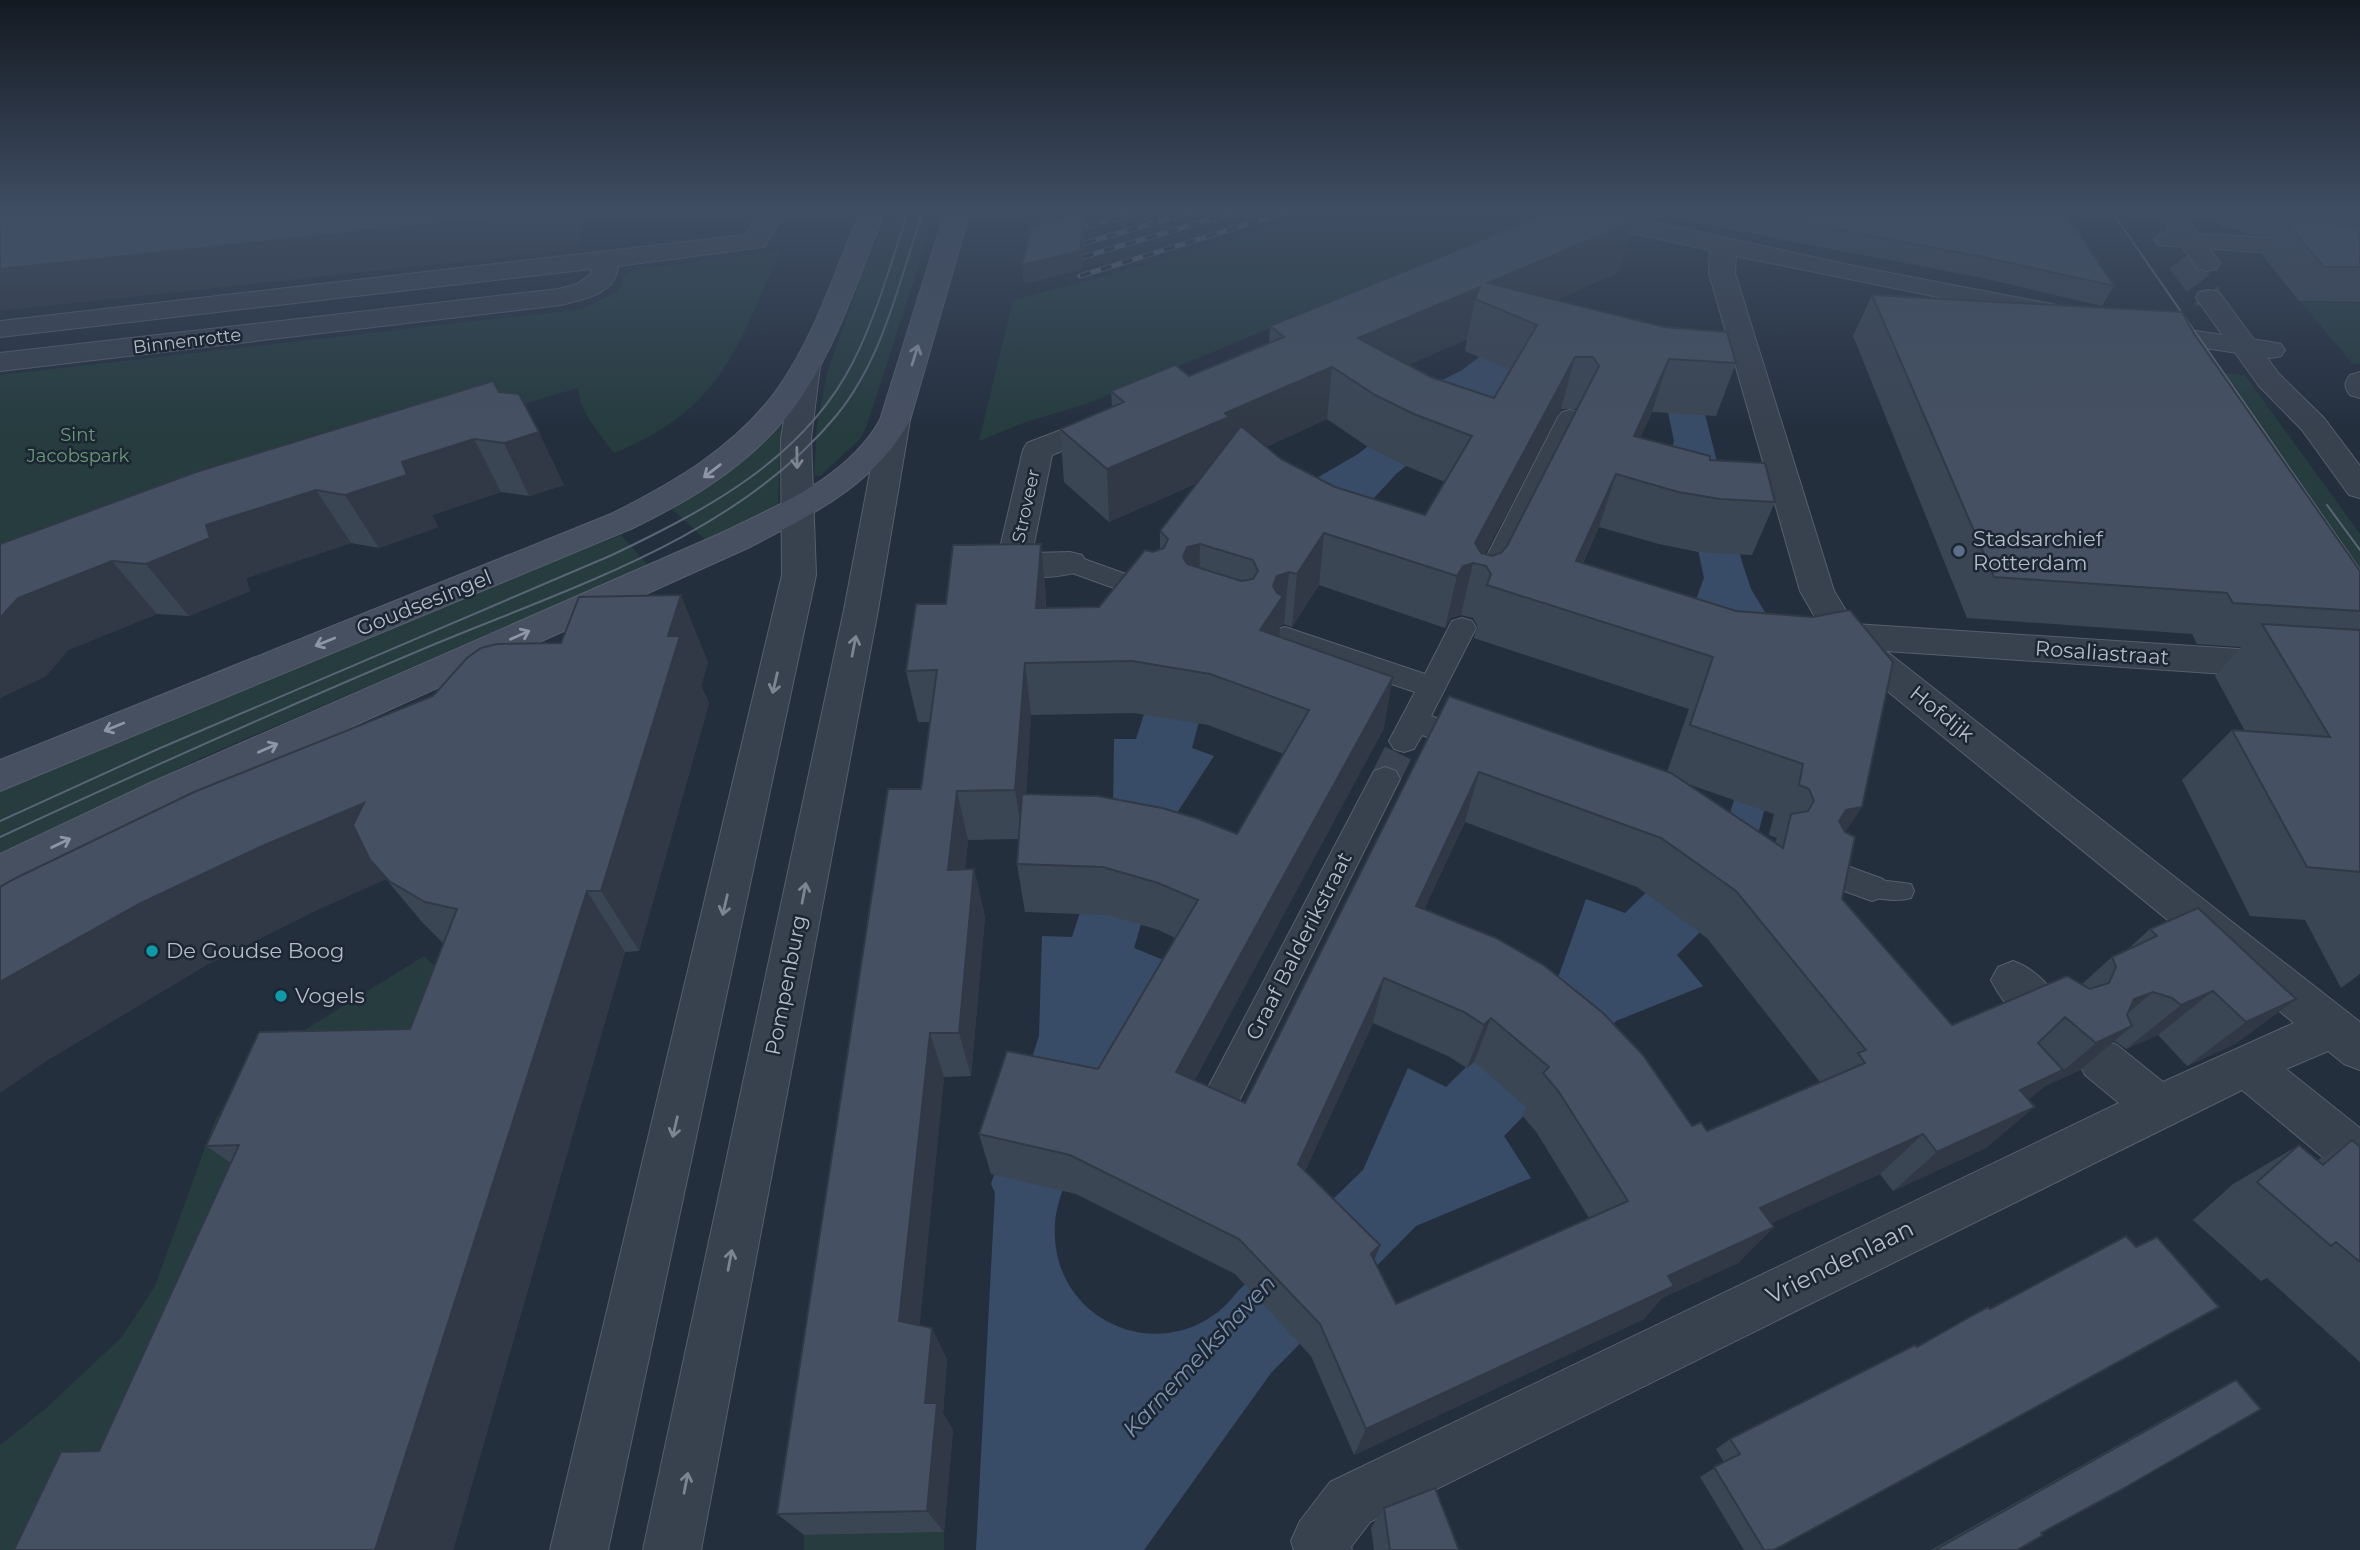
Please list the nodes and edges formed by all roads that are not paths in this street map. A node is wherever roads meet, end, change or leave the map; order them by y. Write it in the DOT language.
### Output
graph roads {
  1 [pos="397,284"];
  2 [pos="594,284"];
  3 [pos="842,284"];
  4 [pos="935,284"];
  5 [pos="1725,284"];
  6 [pos="1916,284"];
  7 [pos="2079,316"];
  8 [pos="2125,322"];
  9 [pos="0,329"];
  10 [pos="0,362"];
  11 [pos="806,366"];
  12 [pos="2360,381"];
  13 [pos="2360,389"];
  14 [pos="1127,413"];
  15 [pos="1570,417"];
  16 [pos="895,420"];
  17 [pos="2360,488"];
  18 [pos="798,510"];
  19 [pos="1070,563"];
  20 [pos="1153,593"];
  21 [pos="1478,597"];
  22 [pos="1462,628"];
  23 [pos="1843,636"];
  24 [pos="1285,638"];
  25 [pos="2360,670"];
  26 [pos="1433,687"];
  27 [pos="1491,749"];
  28 [pos="0,776"];
  29 [pos="1385,779"];
  30 [pos="1825,872"];
  31 [pos="0,873"];
  32 [pos="1872,888"];
  33 [pos="1903,891"];
  34 [pos="2013,980"];
  35 [pos="2042,1012"];
  36 [pos="2346,1039"];
  37 [pos="2101,1060"];
  38 [pos="2246,1065"];
  39 [pos="2160,1108"];
  40 [pos="1214,1113"];
  41 [pos="2360,1157"];
  42 [pos="579,1550"];
  43 [pos="672,1550"];
  44 [pos="1322,1550"];
  1 -- 9 [label="street, Binnenrotte"];
  2 -- 10 [label="street, Binnenrotte"];
  3 -- 11 [label="main road"];
  16 -- 4 [label="main road, Pompenburg, one-way"];
  5 -- 23 [label="street, Hofdijk"];
  6 -- 7 [label="street"];
  8 -- 17 [label="street"];
  11 -- 18 [label="street, one-way"];
  11 -- 28 [label="main road, Goudsesingel, one-way"];
  12 -- 13 [label="street"];
  14 -- 19 [label="street, Stroveer"];
  15 -- 21 [label="street"];
  16 -- 18 [label="main road, Pompenburg"];
  43 -- 16 [label="street, Pompenburg, one-way"];
  31 -- 18 [label="main road, one-way"];
  18 -- 42 [label="street, one-way"];
  19 -- 20 [label="street, Stroveer"];
  22 -- 26 [label="street"];
  23 -- 25 [label="street, Rosaliastraat"];
  23 -- 36 [label="street, Hofdijk"];
  24 -- 26 [label="street"];
  26 -- 27 [label="street"];
  29 -- 40 [label="street, Graaf Balderikstraat"];
  30 -- 32 [label="street"];
  32 -- 33 [label="lane"];
  34 -- 35 [label="street"];
  36 -- 38 [label="street, Vriendenlaan"];
  37 -- 39 [label="street"];
  38 -- 39 [label="street, Vriendenlaan"];
  38 -- 41 [label="street"];
  39 -- 44 [label="street, Vriendenlaan"];
}
